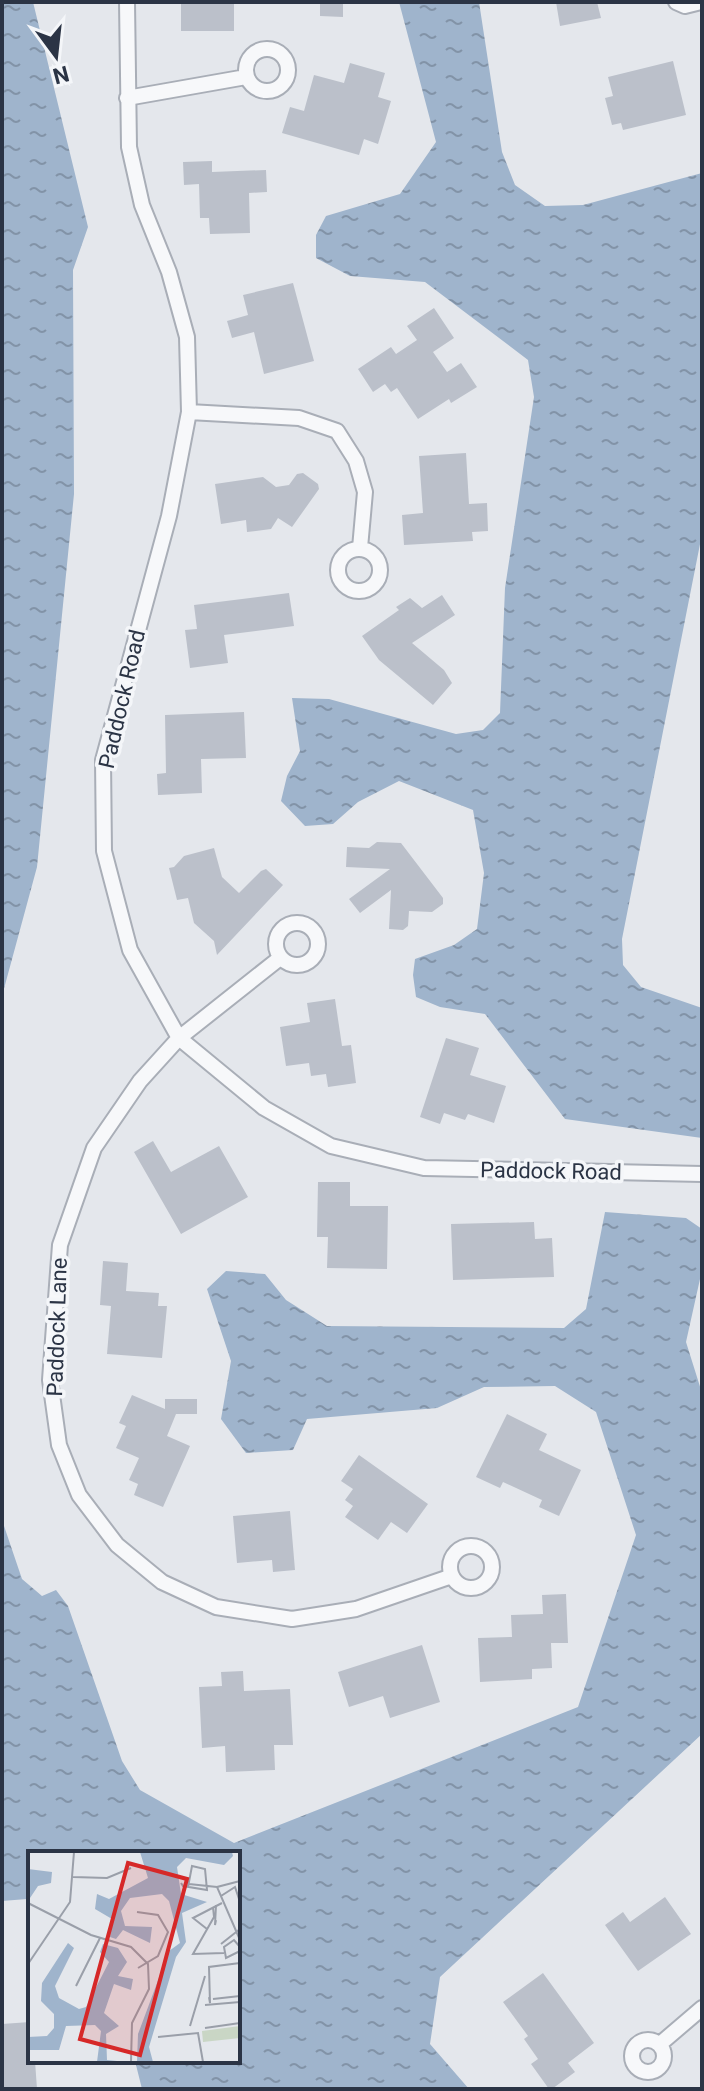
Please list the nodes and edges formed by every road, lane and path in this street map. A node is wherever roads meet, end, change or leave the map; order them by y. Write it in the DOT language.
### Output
graph roads {
  1 [pos="127,2"];
  2 [pos="676,2"];
  3 [pos="701,2"];
  4 [pos="246,77"];
  5 [pos="127,98"];
  6 [pos="189,412"];
  7 [pos="360,548"];
  8 [pos="280,958"];
  9 [pos="179,1038"];
  10 [pos="702,1174"];
  11 [pos="452,1576"];
  12 [pos="702,2008"];
  13 [pos="660,2044"];
  1 -- 5 [label="street, Paddock Road"];
  2 -- 3 [label="street"];
  4 -- 5 [label="street"];
  5 -- 6 [label="street, Paddock Road"];
  6 -- 7 [label="street"];
  6 -- 9 [label="street, Paddock Road"];
  8 -- 9 [label="street, Paddock Lane"];
  9 -- 10 [label="street, Paddock Road"];
  9 -- 11 [label="street, Paddock Lane"];
  12 -- 13 [label="street"];
}
